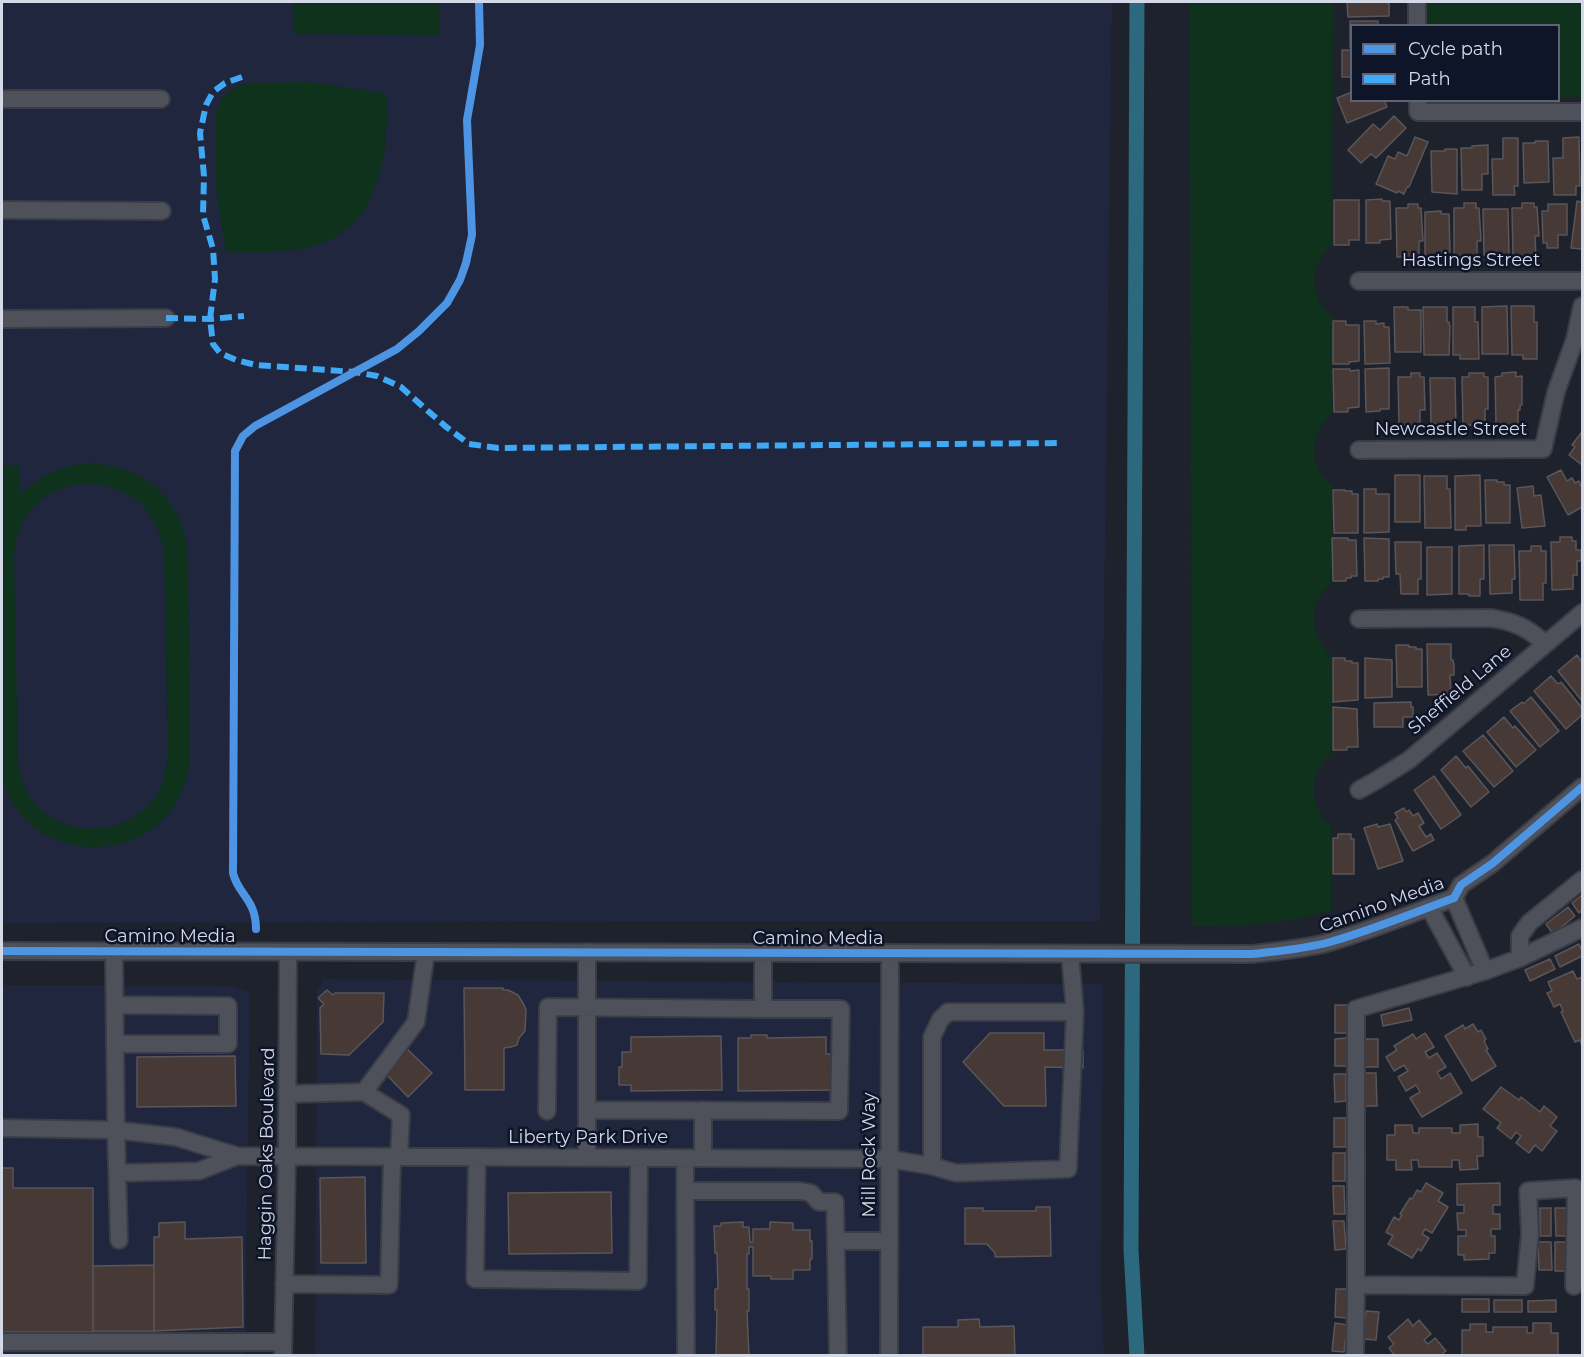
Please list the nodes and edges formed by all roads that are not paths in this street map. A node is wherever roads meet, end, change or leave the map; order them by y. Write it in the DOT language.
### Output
graph roads {
  1 [pos="1417,2"];
  2 [pos="1418,24"];
  3 [pos="2,99"];
  4 [pos="161,99"];
  5 [pos="1418,106"];
  6 [pos="1582,112"];
  7 [pos="2,210"];
  8 [pos="162,210"];
  9 [pos="1359,281"];
  10 [pos="1582,281"];
  11 [pos="1582,306"];
  12 [pos="166,318"];
  13 [pos="2,319"];
  14 [pos="1576,359"];
  15 [pos="1359,450"];
  16 [pos="1582,613"];
  17 [pos="1359,619"];
  18 [pos="1545,644"];
  19 [pos="1582,787"];
  20 [pos="1359,790"];
  21 [pos="1582,880"];
  22 [pos="1454,898"];
  23 [pos="1429,907"];
  24 [pos="1582,928"];
  25 [pos="2,951"];
  26 [pos="426,951"];
  27 [pos="114,952"];
  28 [pos="288,952"];
  29 [pos="587,952"];
  30 [pos="763,953"];
  31 [pos="890,954"];
  32 [pos="1070,954"];
  33 [pos="1520,958"];
  34 [pos="1485,971"];
  35 [pos="1467,976"];
  36 [pos="115,1005"];
  37 [pos="587,1007"];
  38 [pos="763,1009"];
  39 [pos="1074,1012"];
  40 [pos="115,1044"];
  41 [pos="364,1092"];
  42 [pos="287,1094"];
  43 [pos="587,1110"];
  44 [pos="703,1110"];
  45 [pos="546,1111"];
  46 [pos="2,1128"];
  47 [pos="116,1130"];
  48 [pos="237,1156"];
  49 [pos="287,1156"];
  50 [pos="395,1157"];
  51 [pos="477,1157"];
  52 [pos="587,1158"];
  53 [pos="639,1158"];
  54 [pos="686,1158"];
  55 [pos="703,1158"];
  56 [pos="890,1159"];
  57 [pos="932,1166"];
  58 [pos="117,1173"];
  59 [pos="686,1191"];
  60 [pos="119,1240"];
  61 [pos="836,1242"];
  62 [pos="889,1242"];
  63 [pos="284,1284"];
  64 [pos="1356,1285"];
  65 [pos="1574,1286"];
  66 [pos="2,1342"];
  67 [pos="23,1349"];
  68 [pos="283,1349"];
  69 [pos="686,1356"];
  70 [pos="838,1356"];
  71 [pos="889,1356"];
  72 [pos="1354,1356"];
  1 -- 2 [label="street"];
  3 -- 4 [label="street"];
  5 -- 6 [label="street"];
  7 -- 8 [label="street"];
  9 -- 10 [label="street, Hastings Street"];
  11 -- 14 [label="street"];
  12 -- 13 [label="street"];
  14 -- 15 [label="street, Newcastle Street"];
  16 -- 18 [label="street, Sheffield Lane"];
  17 -- 18 [label="street"];
  18 -- 20 [label="street, Sheffield Lane"];
  19 -- 22 [label="street, Camino Media"];
  21 -- 33 [label="street"];
  22 -- 23 [label="street, Camino Media"];
  22 -- 34 [label="street"];
  23 -- 32 [label="street, Camino Media"];
  23 -- 35 [label="street"];
  24 -- 33 [label="street"];
  25 -- 27 [label="street, Camino Media"];
  26 -- 28 [label="street, Camino Media"];
  26 -- 29 [label="street, Camino Media"];
  26 -- 41 [label="street"];
  27 -- 28 [label="street, Camino Media"];
  27 -- 36 [label="street"];
  28 -- 42 [label="street, Haggin Oaks Boulevard"];
  29 -- 30 [label="street, Camino Media"];
  29 -- 37 [label="street"];
  30 -- 31 [label="street, Camino Media"];
  30 -- 38 [label="street"];
  31 -- 32 [label="street, Camino Media"];
  31 -- 56 [label="street, Mill Rock Way"];
  32 -- 39 [label="street"];
  33 -- 34 [label="street"];
  34 -- 35 [label="street"];
  35 -- 64 [label="street"];
  36 -- 40 [label="street"];
  36 -- 40 [label="street"];
  37 -- 38 [label="street"];
  37 -- 43 [label="street"];
  37 -- 45 [label="street"];
  38 -- 44 [label="street"];
  39 -- 57 [label="street"];
  39 -- 57 [label="street, Liberty Park Drive"];
  40 -- 47 [label="street"];
  41 -- 42 [label="street"];
  41 -- 50 [label="street"];
  42 -- 49 [label="street, Haggin Oaks Boulevard"];
  43 -- 44 [label="street"];
  43 -- 52 [label="street"];
  44 -- 55 [label="street"];
  46 -- 47 [label="street"];
  47 -- 48 [label="street"];
  47 -- 58 [label="street"];
  48 -- 49 [label="street, Liberty Park Drive"];
  48 -- 58 [label="street"];
  49 -- 50 [label="street, Liberty Park Drive"];
  49 -- 63 [label="street, Haggin Oaks Boulevard"];
  50 -- 51 [label="street, Liberty Park Drive"];
  50 -- 63 [label="street"];
  51 -- 52 [label="street, Liberty Park Drive"];
  51 -- 53 [label="street"];
  52 -- 53 [label="street, Liberty Park Drive"];
  53 -- 54 [label="street, Liberty Park Drive"];
  54 -- 55 [label="street, Liberty Park Drive"];
  54 -- 59 [label="street"];
  55 -- 56 [label="street, Liberty Park Drive"];
  56 -- 57 [label="street, Liberty Park Drive"];
  56 -- 62 [label="street, Mill Rock Way"];
  58 -- 60 [label="street"];
  59 -- 61 [label="street"];
  59 -- 69 [label="street"];
  61 -- 62 [label="street"];
  61 -- 70 [label="street"];
  62 -- 71 [label="street, Mill Rock Way"];
  63 -- 68 [label="street, Haggin Oaks Boulevard"];
  64 -- 65 [label="street"];
  64 -- 72 [label="street"];
  66 -- 67 [label="street"];
  67 -- 68 [label="street"];
}
